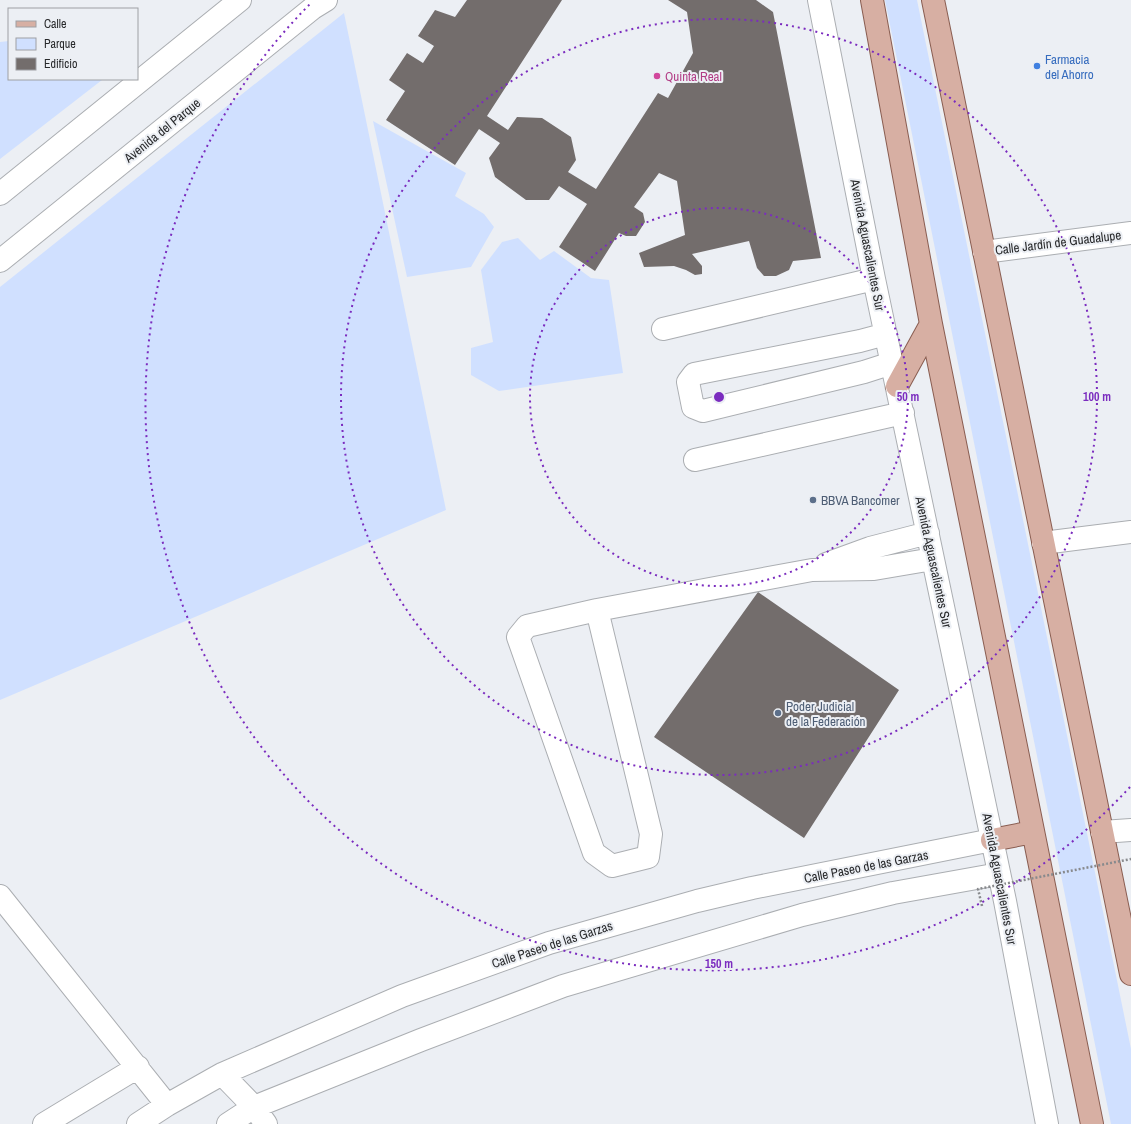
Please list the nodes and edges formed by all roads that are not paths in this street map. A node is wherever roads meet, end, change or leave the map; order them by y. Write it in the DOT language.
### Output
graph roads {
  1 [pos="240,0"];
  2 [pos="326,0"];
  3 [pos="819,0"];
  4 [pos="872,0"];
  5 [pos="933,0"];
  6 [pos="0,194"];
  7 [pos="1131,233"];
  8 [pos="984,252"];
  9 [pos="0,262"];
  10 [pos="874,278"];
  11 [pos="931,324"];
  12 [pos="663,329"];
  13 [pos="886,334"];
  14 [pos="892,363"];
  15 [pos="897,386"];
  16 [pos="903,413"];
  17 [pos="695,460"];
  18 [pos="1131,532"];
  19 [pos="928,533"];
  20 [pos="1043,543"];
  21 [pos="933,559"];
  22 [pos="812,570"];
  23 [pos="598,610"];
  24 [pos="1131,830"];
  25 [pos="1033,832"];
  26 [pos="1102,832"];
  27 [pos="992,840"];
  28 [pos="999,874"];
  29 [pos="0,896"];
  30 [pos="1131,974"];
  31 [pos="138,1067"];
  32 [pos="222,1074"];
  33 [pos="167,1105"];
  34 [pos="260,1115"];
  35 [pos="44,1124"];
  36 [pos="138,1124"];
  37 [pos="228,1124"];
  38 [pos="1047,1124"];
  39 [pos="1092,1124"];
  1 -- 6 [label="street"];
  2 -- 9 [label="street, Avenida del Parque"];
  3 -- 10 [label="street, Avenida Aguascalientes Sur"];
  4 -- 11 [label="main road"];
  5 -- 8 [label="main road"];
  7 -- 8 [label="street, Calle Jardín de Guadalupe"];
  8 -- 20 [label="main road"];
  10 -- 12 [label="street"];
  10 -- 13 [label="street, Avenida Aguascalientes Sur"];
  11 -- 15 [label="main road"];
  11 -- 25 [label="main road"];
  13 -- 14 [label="street, Avenida Aguascalientes Sur"];
  13 -- 14 [label="street"];
  14 -- 15 [label="street, Avenida Aguascalientes Sur"];
  15 -- 16 [label="street, Avenida Aguascalientes Sur"];
  16 -- 17 [label="street"];
  16 -- 19 [label="street, Avenida Aguascalientes Sur"];
  18 -- 20 [label="street"];
  19 -- 21 [label="street, Avenida Aguascalientes Sur"];
  19 -- 22 [label="street"];
  20 -- 26 [label="main road"];
  21 -- 22 [label="street"];
  21 -- 27 [label="street, Avenida Aguascalientes Sur"];
  22 -- 23 [label="street"];
  23 -- 23 [label="street"];
  24 -- 26 [label="street"];
  25 -- 27 [label="main road"];
  25 -- 39 [label="main road"];
  26 -- 30 [label="main road"];
  27 -- 28 [label="street, Avenida Aguascalientes Sur"];
  27 -- 32 [label="street, Calle Paseo de las Garzas"];
  28 -- 34 [label="street"];
  28 -- 38 [label="street, Avenida Aguascalientes Sur"];
  29 -- 31 [label="street"];
  31 -- 33 [label="street"];
  31 -- 35 [label="street"];
  32 -- 33 [label="street, Calle Paseo de las Garzas"];
  32 -- 34 [label="street"];
  33 -- 36 [label="street, Calle Paseo de las Garzas"];
  34 -- 37 [label="street"];
}
